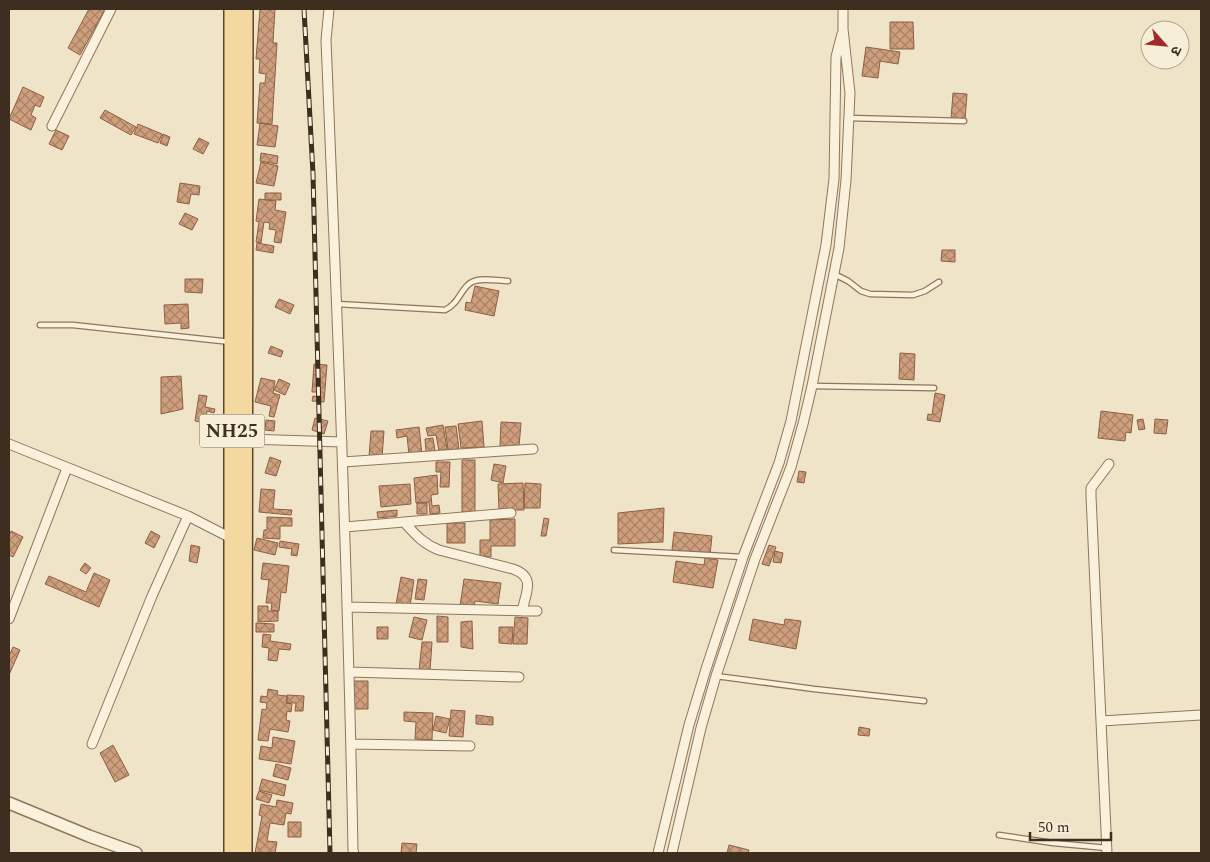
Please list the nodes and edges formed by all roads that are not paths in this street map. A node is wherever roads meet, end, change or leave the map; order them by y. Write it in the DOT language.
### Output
graph roads {
  1 [pos="111,9"];
  2 [pos="232,9"];
  3 [pos="245,9"];
  4 [pos="328,9"];
  5 [pos="843,9"];
  6 [pos="843,29"];
  7 [pos="849,118"];
  8 [pos="964,121"];
  9 [pos="52,126"];
  10 [pos="834,274"];
  11 [pos="508,281"];
  12 [pos="939,282"];
  13 [pos="337,304"];
  14 [pos="40,325"];
  15 [pos="232,342"];
  16 [pos="812,386"];
  17 [pos="934,388"];
  18 [pos="238,439"];
  19 [pos="342,442"];
  20 [pos="9,444"];
  21 [pos="533,449"];
  22 [pos="342,462"];
  23 [pos="1109,464"];
  24 [pos="67,468"];
  25 [pos="512,513"];
  26 [pos="188,516"];
  27 [pos="404,522"];
  28 [pos="345,527"];
  29 [pos="232,538"];
  30 [pos="614,550"];
  31 [pos="743,557"];
  32 [pos="348,608"];
  33 [pos="522,611"];
  34 [pos="537,612"];
  35 [pos="9,619"];
  36 [pos="349,672"];
  37 [pos="716,676"];
  38 [pos="519,677"];
  39 [pos="924,701"];
  40 [pos="1201,715"];
  41 [pos="1100,721"];
  42 [pos="92,744"];
  43 [pos="351,744"];
  44 [pos="470,746"];
  45 [pos="9,803"];
  46 [pos="999,835"];
  47 [pos="1107,850"];
  48 [pos="136,853"];
  49 [pos="232,853"];
  50 [pos="244,853"];
  51 [pos="354,853"];
  52 [pos="658,853"];
  53 [pos="672,853"];
  1 -- 9 [label="street"];
  2 -- 15 [label="main road, NH25"];
  3 -- 18 [label="main road, NH25"];
  4 -- 13 [label="street"];
  5 -- 6 [label="street"];
  6 -- 7 [label="street"];
  6 -- 31 [label="street"];
  7 -- 8 [label="lane"];
  7 -- 10 [label="street"];
  10 -- 12 [label="lane"];
  10 -- 16 [label="street"];
  11 -- 13 [label="lane"];
  13 -- 19 [label="street"];
  14 -- 15 [label="lane"];
  15 -- 18 [label="main road, NH25"];
  16 -- 17 [label="lane"];
  16 -- 37 [label="street"];
  18 -- 19 [label="street"];
  18 -- 29 [label="main road, NH25"];
  18 -- 50 [label="main road, NH25"];
  19 -- 22 [label="street"];
  20 -- 24 [label="street"];
  21 -- 22 [label="street"];
  22 -- 28 [label="street"];
  23 -- 41 [label="street"];
  24 -- 26 [label="street"];
  24 -- 35 [label="street"];
  25 -- 27 [label="street"];
  26 -- 29 [label="street"];
  26 -- 42 [label="street"];
  27 -- 28 [label="street"];
  27 -- 33 [label="street"];
  28 -- 32 [label="street"];
  29 -- 49 [label="main road, NH25"];
  30 -- 31 [label="lane"];
  31 -- 52 [label="street"];
  32 -- 33 [label="street"];
  32 -- 36 [label="street"];
  33 -- 34 [label="street"];
  36 -- 38 [label="street"];
  36 -- 43 [label="street"];
  37 -- 39 [label="lane"];
  37 -- 53 [label="street"];
  40 -- 41 [label="street"];
  41 -- 47 [label="street"];
  43 -- 44 [label="street"];
  43 -- 51 [label="street"];
  45 -- 48 [label="street"];
  46 -- 47 [label="lane"];
}
